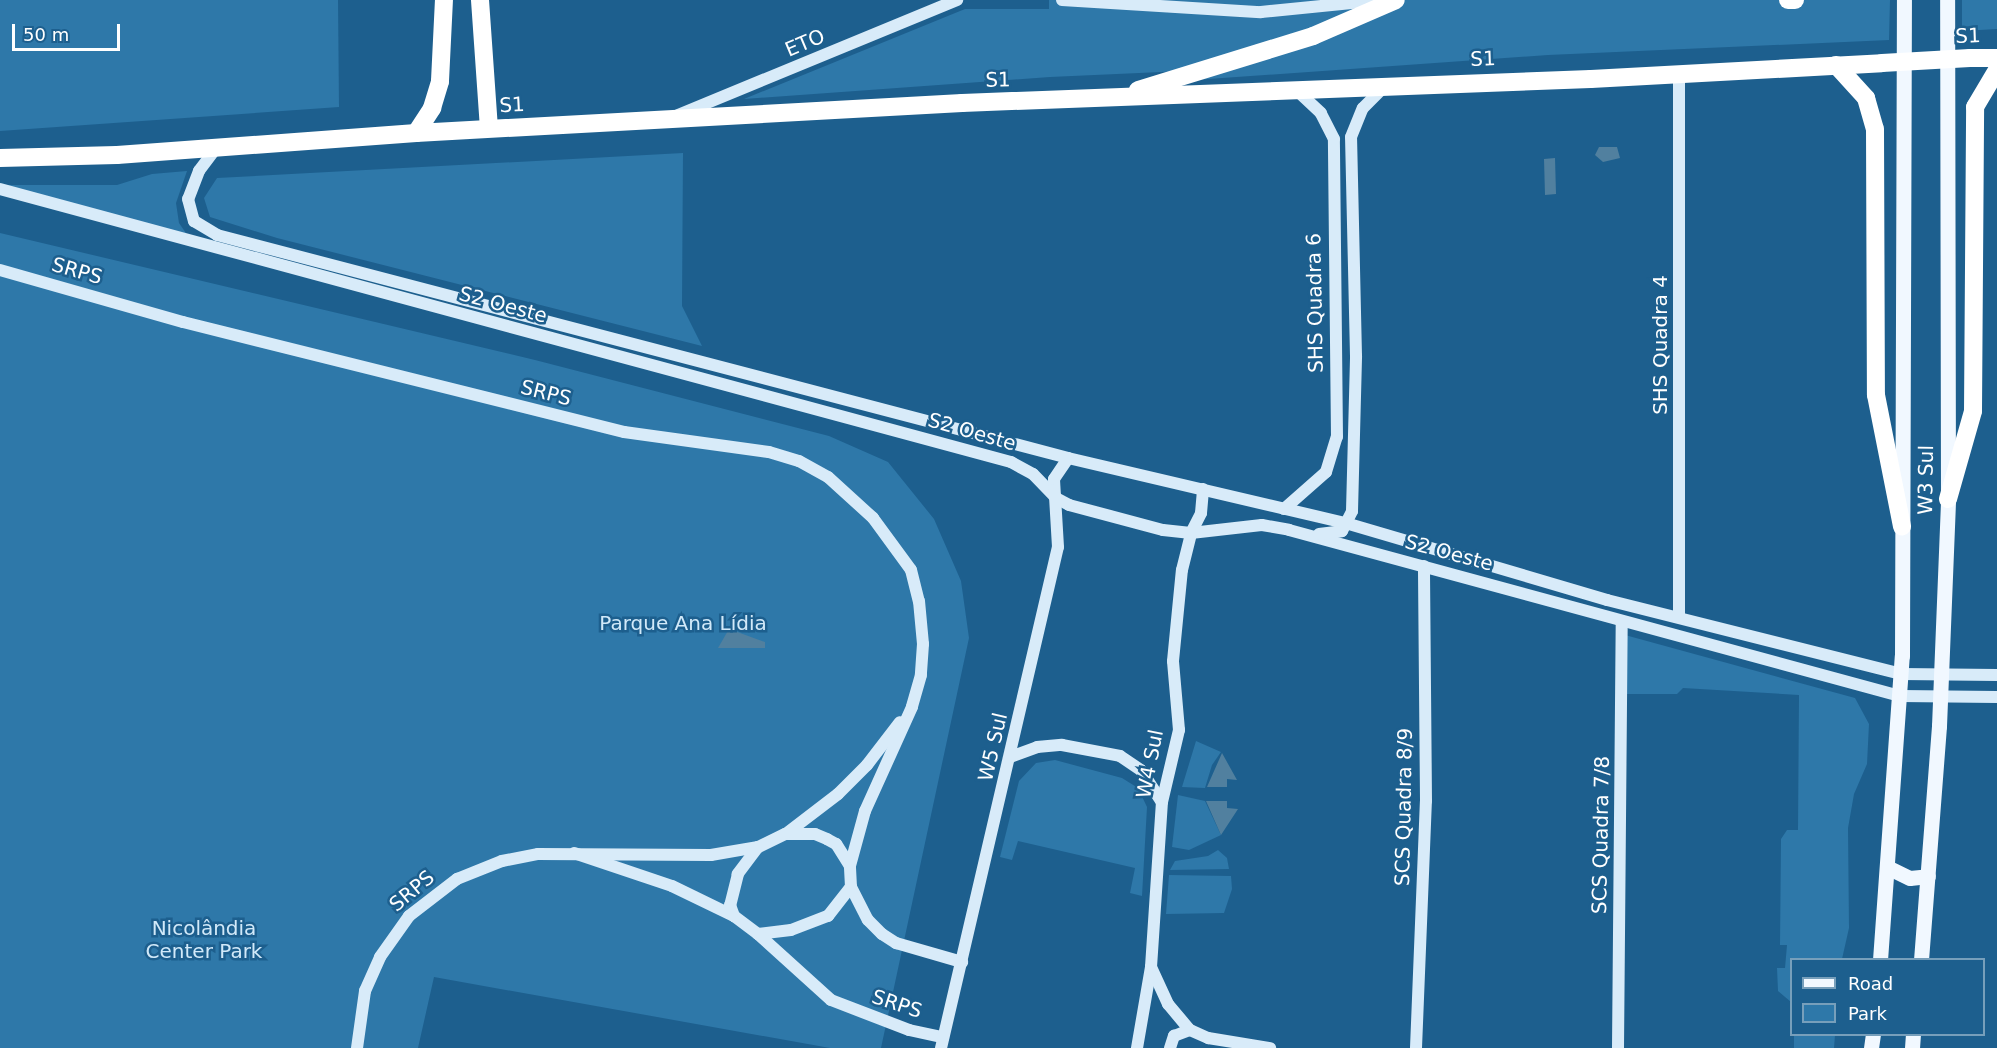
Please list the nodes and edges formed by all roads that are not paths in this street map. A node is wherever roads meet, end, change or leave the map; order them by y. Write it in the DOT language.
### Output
graph roads {
  1 [pos="444,0"];
  2 [pos="480,0"];
  3 [pos="957,0"];
  4 [pos="1062,0"];
  5 [pos="1788,0"];
  6 [pos="1795,0"];
  7 [pos="1904,0"];
  8 [pos="1947,0"];
  9 [pos="1392,2"];
  10 [pos="1997,57"];
  11 [pos="1836,65"];
  12 [pos="1997,69"];
  13 [pos="1679,74"];
  14 [pos="1386,85"];
  15 [pos="1295,89"];
  16 [pos="1114,98"];
  17 [pos="667,119"];
  18 [pos="489,128"];
  19 [pos="416,133"];
  20 [pos="217,147"];
  21 [pos="0,158"];
  22 [pos="0,189"];
  23 [pos="0,270"];
  24 [pos="1068,458"];
  25 [pos="1203,489"];
  26 [pos="1056,498"];
  27 [pos="1948,499"];
  28 [pos="1284,509"];
  29 [pos="1349,524"];
  30 [pos="1902,526"];
  31 [pos="1191,533"];
  32 [pos="1304,534"];
  33 [pos="1424,566"];
  34 [pos="1679,615"];
  35 [pos="1622,622"];
  36 [pos="1901,674"];
  37 [pos="1997,675"];
  38 [pos="1941,676"];
  39 [pos="1900,696"];
  40 [pos="1997,698"];
  41 [pos="1940,699"];
  42 [pos="912,707"];
  43 [pos="1010,757"];
  44 [pos="1162,802"];
  45 [pos="785,834"];
  46 [pos="758,847"];
  47 [pos="574,853"];
  48 [pos="850,866"];
  49 [pos="1887,867"];
  50 [pos="1928,876"];
  51 [pos="850,887"];
  52 [pos="734,916"];
  53 [pos="758,934"];
  54 [pos="1880,958"];
  55 [pos="1921,958"];
  56 [pos="962,962"];
  57 [pos="1151,967"];
  58 [pos="1190,1030"];
  59 [pos="942,1043"];
  60 [pos="357,1048"];
  61 [pos="1137,1048"];
  62 [pos="1170,1048"];
  63 [pos="1270,1048"];
  64 [pos="1416,1048"];
  65 [pos="1618,1048"];
  1 -- 19 [label="highway"];
  2 -- 18 [label="highway"];
  3 -- 17 [label="main road, ETO"];
  4 -- 9 [label="main road"];
  5 -- 6 [label="highway"];
  7 -- 30 [label="main road, W3 Sul"];
  8 -- 27 [label="main road, W3 Sul"];
  9 -- 16 [label="highway"];
  10 -- 11 [label="highway, S1, bridge"];
  11 -- 13 [label="highway, S1"];
  11 -- 30 [label="highway"];
  12 -- 27 [label="highway"];
  13 -- 14 [label="highway, S1"];
  13 -- 34 [label="main road, SHS Quadra 4"];
  14 -- 15 [label="highway, S1"];
  14 -- 29 [label="main road"];
  15 -- 16 [label="highway, S1"];
  15 -- 28 [label="main road, SHS Quadra 6"];
  16 -- 17 [label="highway, S1"];
  17 -- 18 [label="highway, S1"];
  18 -- 19 [label="highway, S1"];
  19 -- 20 [label="highway, S1"];
  20 -- 21 [label="highway, S1"];
  20 -- 24 [label="main road, S2 Oeste"];
  22 -- 26 [label="main road, S2 Oeste"];
  23 -- 42 [label="main road, SRPS"];
  24 -- 25 [label="main road, S2 Oeste"];
  24 -- 26 [label="main road, W5 Sul"];
  25 -- 28 [label="main road, S2 Oeste"];
  25 -- 31 [label="main road, W4 Sul"];
  26 -- 31 [label="main road, S2 Oeste"];
  26 -- 43 [label="main road, W5 Sul"];
  27 -- 38 [label="main road, W3 Sul"];
  28 -- 29 [label="main road, S2 Oeste"];
  29 -- 32 [label="main road"];
  29 -- 34 [label="main road, S2 Oeste"];
  30 -- 36 [label="main road, W3 Sul"];
  31 -- 32 [label="main road, S2 Oeste"];
  31 -- 44 [label="main road, W4 Sul"];
  32 -- 33 [label="main road, S2 Oeste"];
  33 -- 35 [label="main road, S2 Oeste"];
  33 -- 64 [label="main road, SCS Quadra 8/9"];
  34 -- 36 [label="main road, S2 Oeste"];
  35 -- 39 [label="main road, S2 Oeste"];
  35 -- 65 [label="main road, SCS Quadra 7/8"];
  36 -- 38 [label="main road, S2 Oeste"];
  36 -- 39 [label="main road, W3 Sul"];
  37 -- 38 [label="main road, S2 Oeste"];
  38 -- 41 [label="main road, W3 Sul"];
  39 -- 41 [label="main road, S2 Oeste"];
  39 -- 49 [label="main road, W3 Sul"];
  40 -- 41 [label="main road, S2 Oeste"];
  41 -- 50 [label="main road, W3 Sul"];
  42 -- 45 [label="main road, SRPS"];
  42 -- 48 [label="main road, SRPS"];
  43 -- 44 [label="main road"];
  43 -- 56 [label="main road, W5 Sul"];
  44 -- 57 [label="main road, W4 Sul"];
  45 -- 46 [label="main road"];
  45 -- 48 [label="main road"];
  46 -- 47 [label="main road, SRPS"];
  46 -- 52 [label="main road"];
  47 -- 52 [label="main road, SRPS"];
  47 -- 60 [label="main road, SRPS"];
  48 -- 51 [label="main road"];
  49 -- 50 [label="main road"];
  49 -- 54 [label="main road, W3 Sul"];
  50 -- 55 [label="main road, W3 Sul"];
  51 -- 53 [label="main road"];
  51 -- 56 [label="main road"];
  52 -- 53 [label="main road"];
  53 -- 59 [label="main road, SRPS"];
  56 -- 59 [label="main road, W5 Sul"];
  57 -- 58 [label="main road"];
  57 -- 61 [label="main road, W4 Sul"];
  58 -- 62 [label="main road"];
  58 -- 63 [label="main road"];
}
